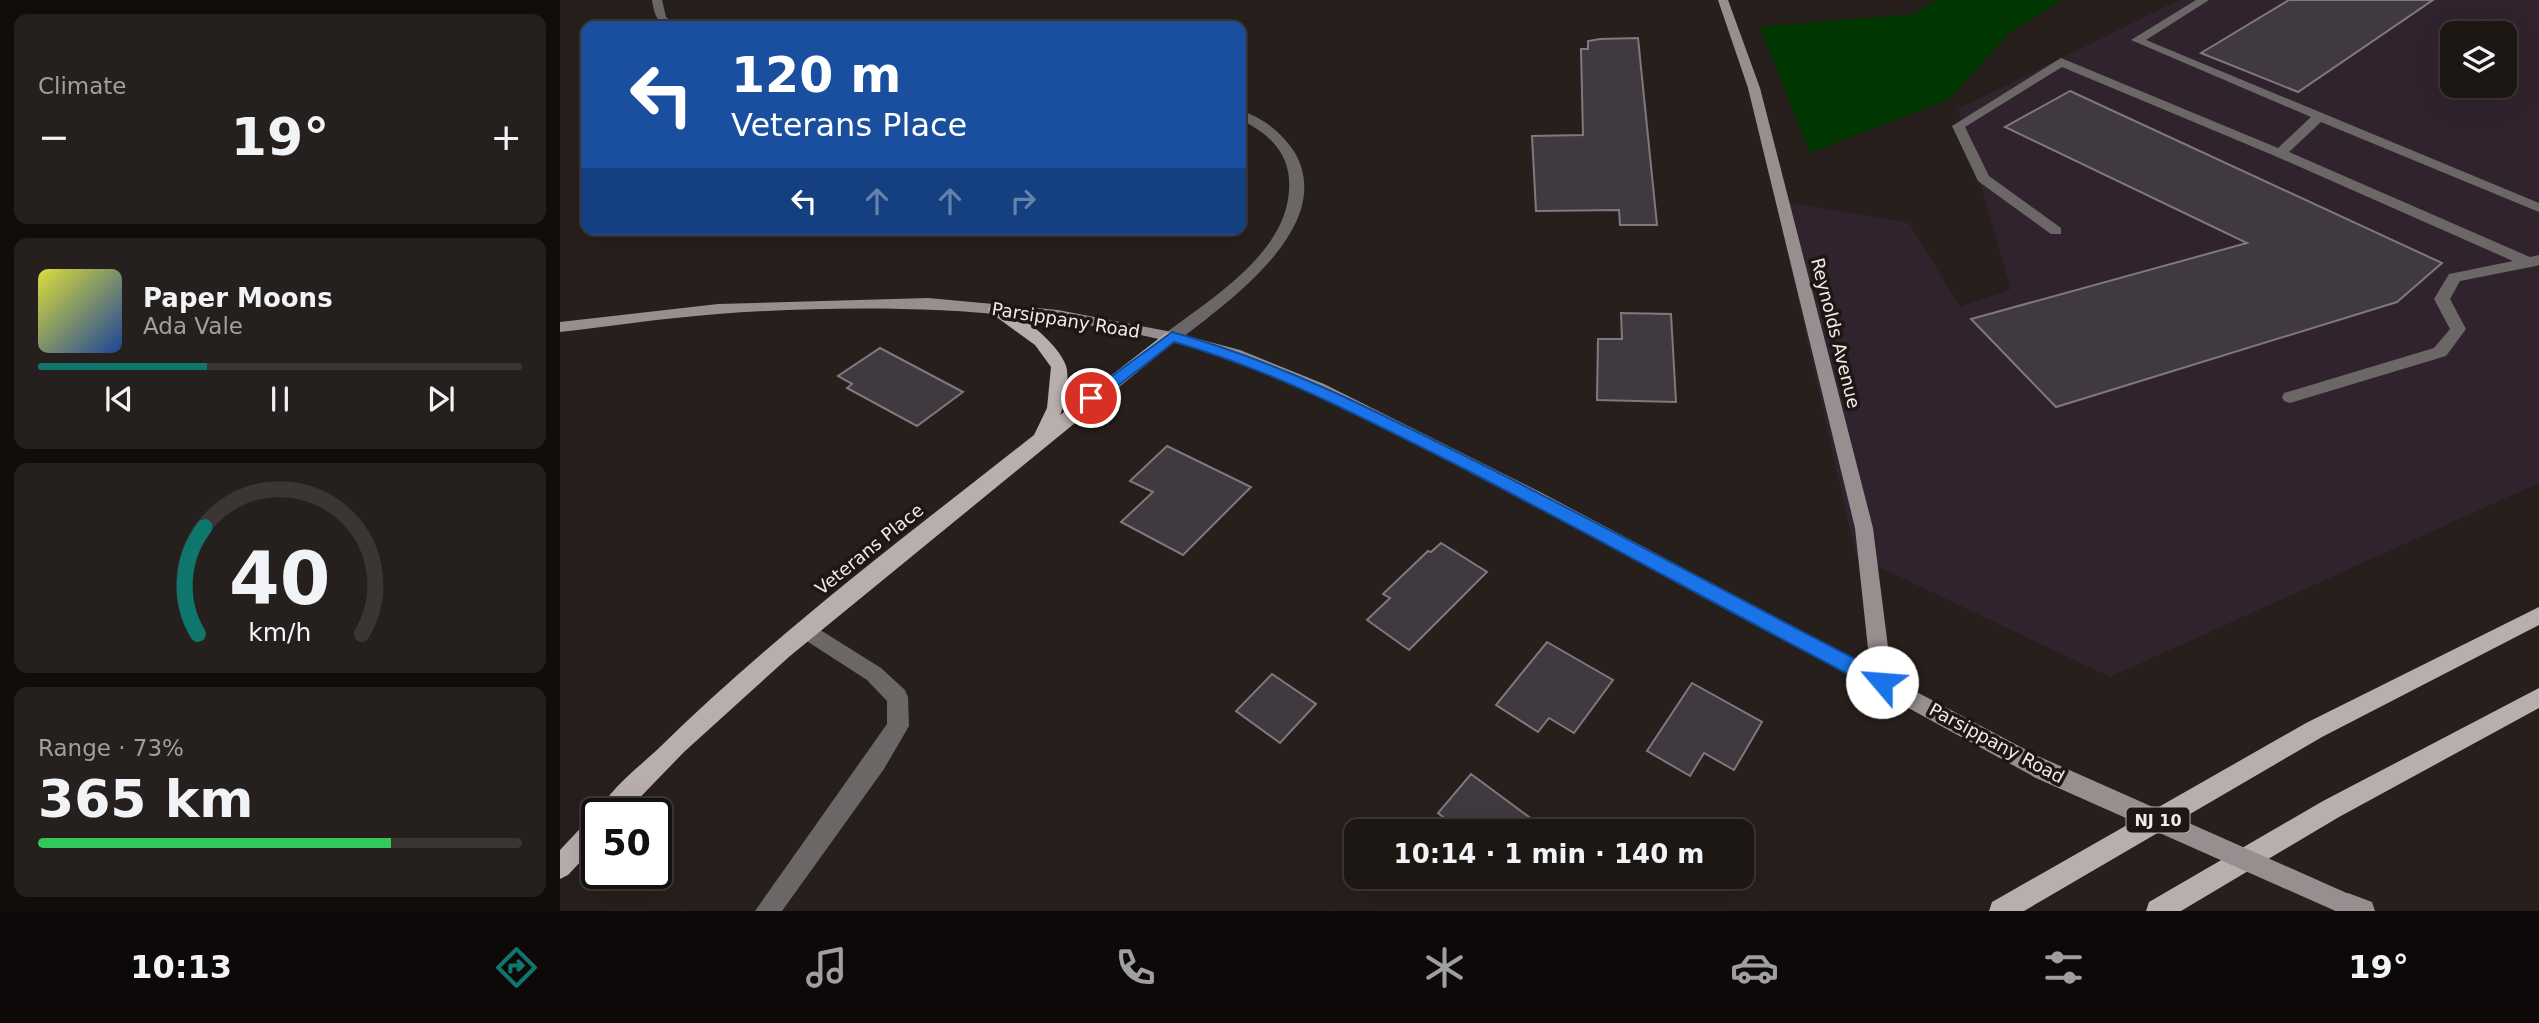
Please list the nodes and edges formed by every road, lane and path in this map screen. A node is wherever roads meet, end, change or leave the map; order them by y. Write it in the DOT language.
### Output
graph roads {
  1 [pos="657,0"];
  2 [pos="1723,0"];
  3 [pos="2204,0"];
  4 [pos="665,21"];
  5 [pos="2319,117"];
  6 [pos="1246,119"];
  7 [pos="2280,153"];
  8 [pos="2539,208"];
  9 [pos="2056,231"];
  10 [pos="2535,261"];
  11 [pos="996,309"];
  12 [pos="560,327"];
  13 [pos="1172,337"];
  14 [pos="2290,397"];
  15 [pos="1038,440"];
  16 [pos="2539,615"];
  17 [pos="806,630"];
  18 [pos="1882,682"];
  19 [pos="2539,697"];
  20 [pos="624,798"];
  21 [pos="581,844"];
  22 [pos="560,867"];
  23 [pos="2356,908"];
  24 [pos="767,911"];
  25 [pos="2001,911"];
  26 [pos="2158,911"];
  1 -- 4 [label="street"];
  2 -- 18 [label="main road, Reynolds Avenue"];
  3 -- 5 [label="street"];
  5 -- 7 [label="street"];
  5 -- 8 [label="street"];
  6 -- 13 [label="street"];
  7 -- 9 [label="street"];
  7 -- 10 [label="street"];
  10 -- 14 [label="street"];
  11 -- 12 [label="main road, Parsippany Road"];
  11 -- 13 [label="main road, Parsippany Road"];
  11 -- 15 [label="main road"];
  13 -- 15 [label="main road, Veterans Place"];
  13 -- 18 [label="main road, Parsippany Road"];
  15 -- 17 [label="main road, Veterans Place"];
  16 -- 25 [label="main road, NJ 10"];
  17 -- 20 [label="main road, Veterans Place"];
  17 -- 24 [label="street"];
  18 -- 23 [label="main road, Parsippany Road, bridge"];
  19 -- 26 [label="main road"];
  21 -- 22 [label="main road"];
}
